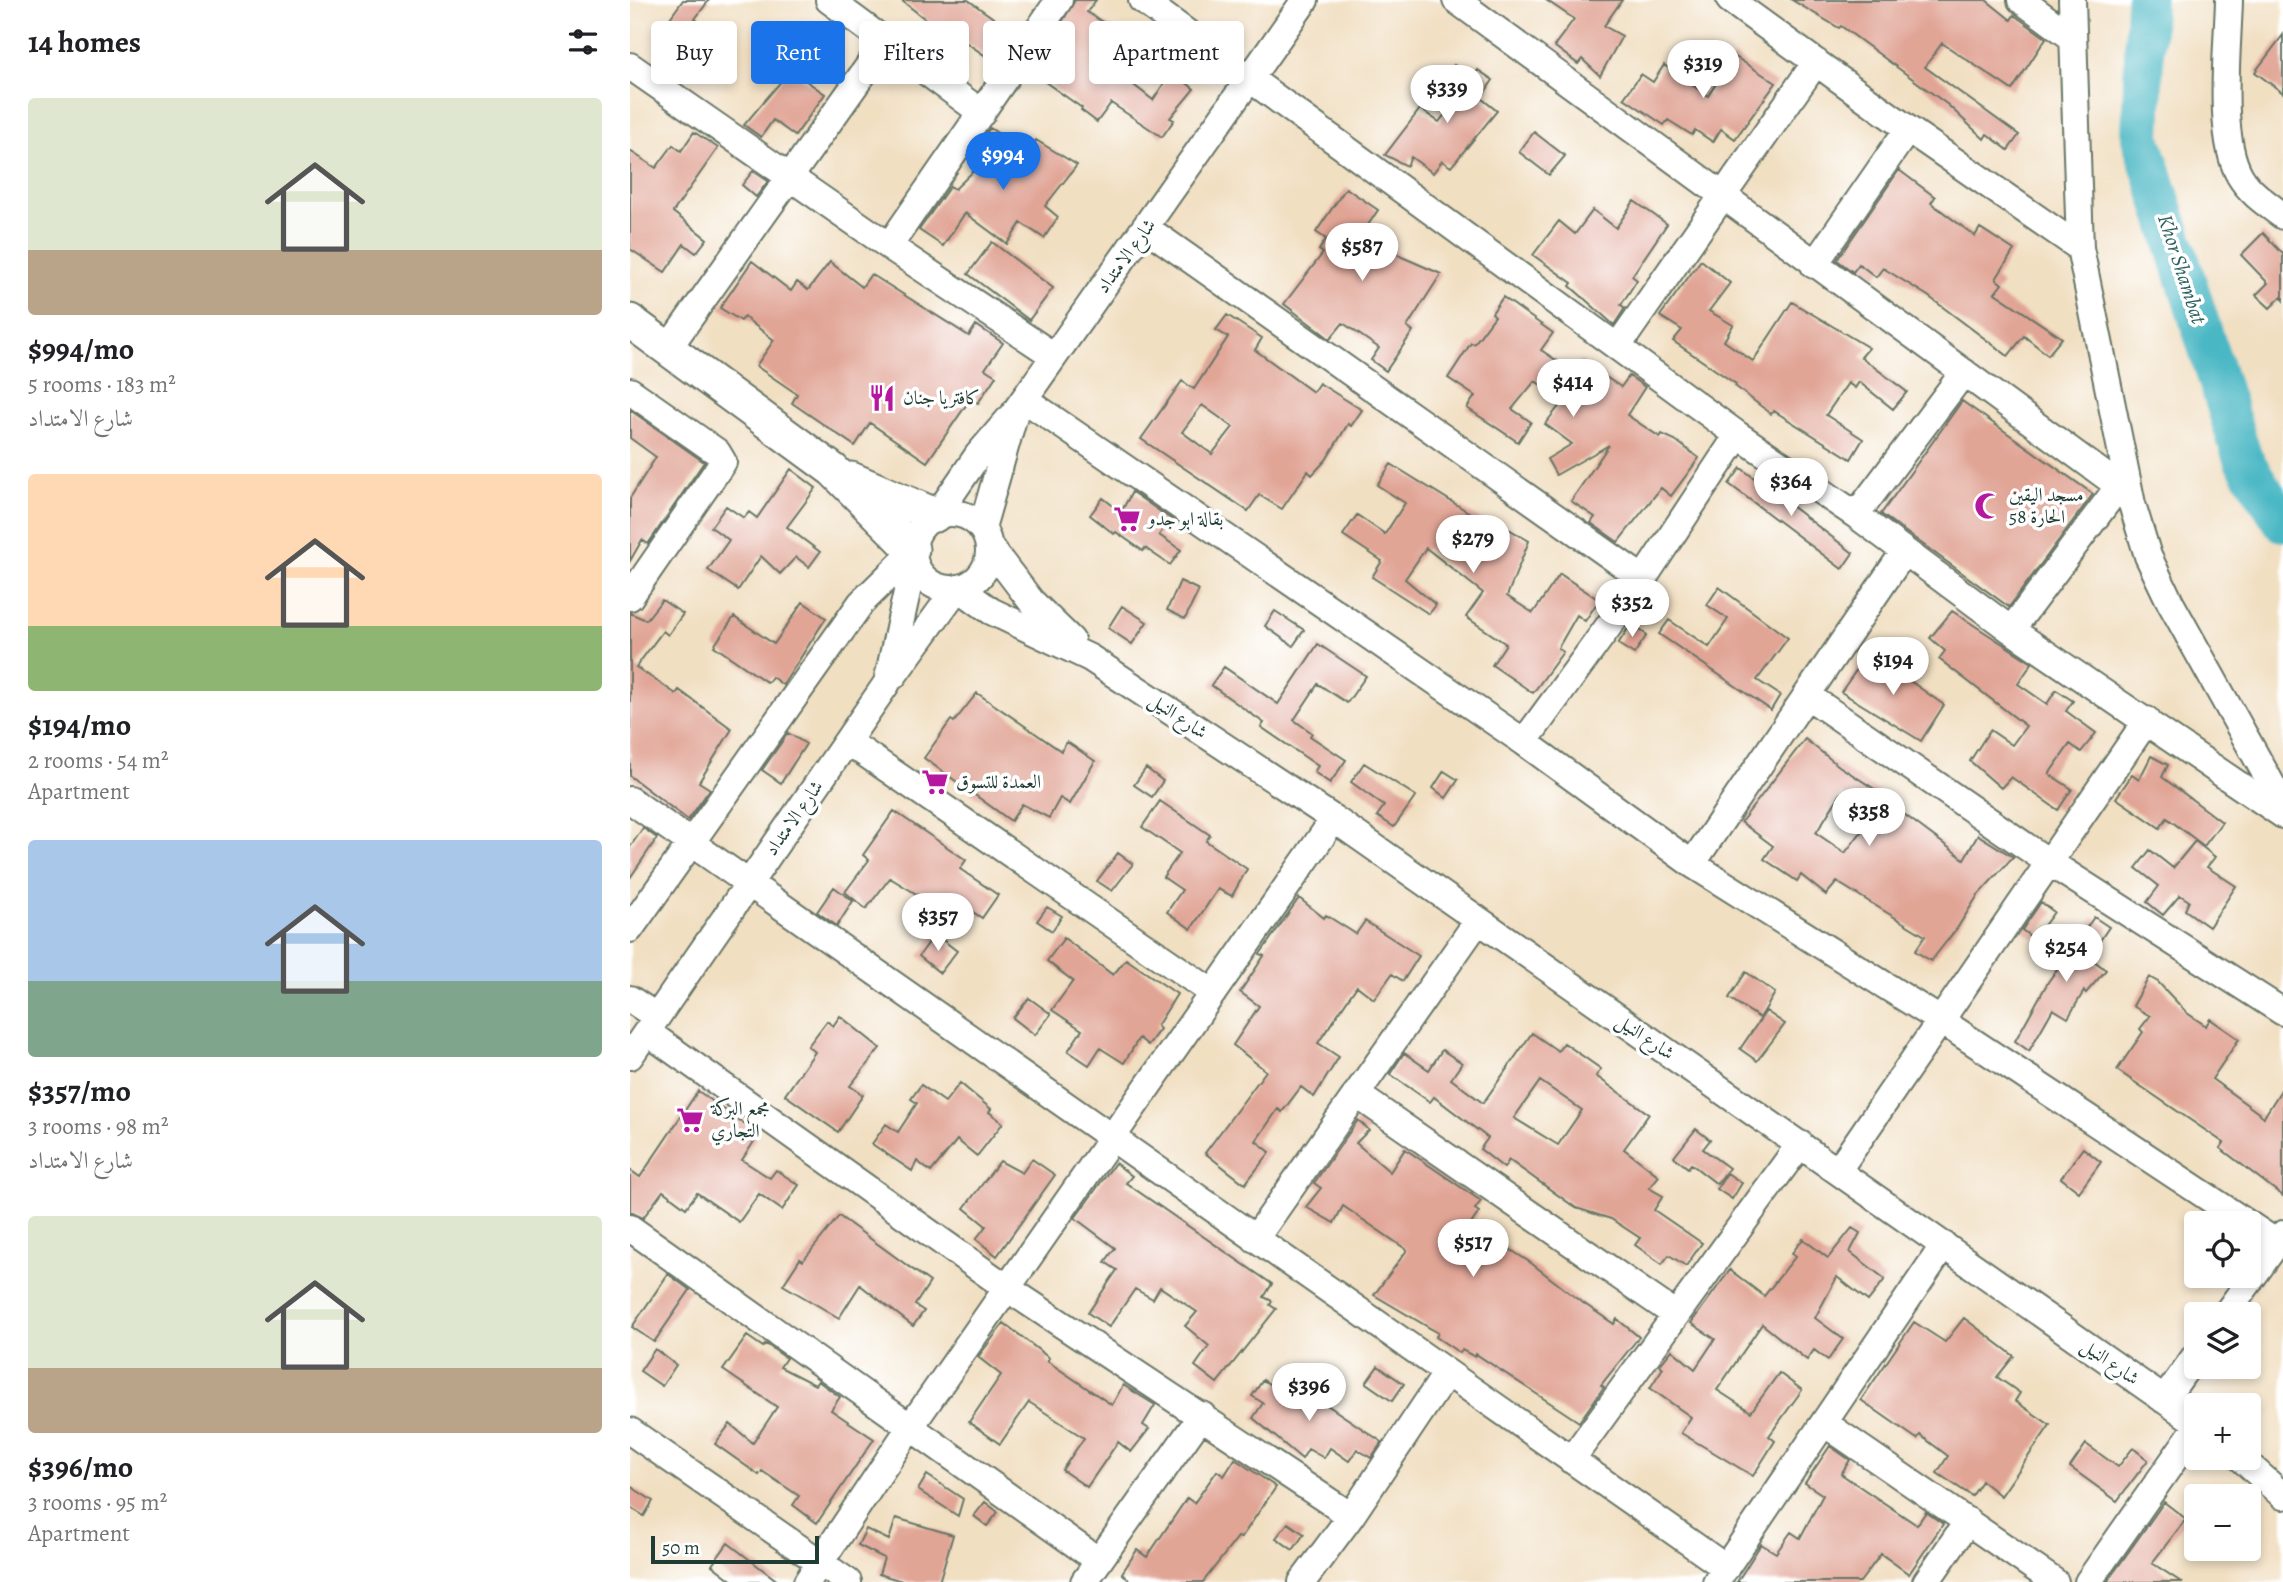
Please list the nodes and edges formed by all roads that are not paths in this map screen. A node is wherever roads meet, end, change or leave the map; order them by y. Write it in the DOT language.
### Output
graph roads {
  1 [pos="829,0"];
  2 [pos="1059,0"];
  3 [pos="1142,0"];
  4 [pos="1305,0"];
  5 [pos="1456,0"];
  6 [pos="2021,0"];
  7 [pos="2072,0"];
  8 [pos="2229,0"];
  9 [pos="1737,2"];
  10 [pos="859,23"];
  11 [pos="2070,36"];
  12 [pos="1816,62"];
  13 [pos="630,66"];
  14 [pos="859,80"];
  15 [pos="1250,80"];
  16 [pos="942,84"];
  17 [pos="982,113"];
  18 [pos="1908,129"];
  19 [pos="790,178"];
  20 [pos="1721,197"];
  21 [pos="2283,216"];
  22 [pos="1146,228"];
  23 [pos="889,246"];
  24 [pos="2080,248"];
  25 [pos="1814,265"];
  26 [pos="630,321"];
  27 [pos="1618,345"];
  28 [pos="669,347"];
  29 [pos="1054,356"];
  30 [pos="1964,372"];
  31 [pos="630,391"];
  32 [pos="1020,406"];
  33 [pos="1738,435"];
  34 [pos="833,470"];
  35 [pos="2126,495"];
  36 [pos="936,515"];
  37 [pos="1857,515"];
  38 [pos="986,537"];
  39 [pos="1905,552"];
  40 [pos="913,554"];
  41 [pos="1643,579"];
  42 [pos="958,588"];
  43 [pos="631,594"];
  44 [pos="2011,630"];
  45 [pos="1090,658"];
  46 [pos="887,683"];
  47 [pos="1808,696"];
  48 [pos="2147,720"];
  49 [pos="847,741"];
  50 [pos="1524,742"];
  51 [pos="630,800"];
  52 [pos="2283,805"];
  53 [pos="2283,815"];
  54 [pos="1334,819"];
  55 [pos="689,842"];
  56 [pos="2047,861"];
  57 [pos="1692,864"];
  58 [pos="747,885"];
  59 [pos="1477,922"];
  60 [pos="630,929"];
  61 [pos="1213,993"];
  62 [pos="630,999"];
  63 [pos="2283,1012"];
  64 [pos="1940,1020"];
  65 [pos="652,1025"];
  66 [pos="630,1056"];
  67 [pos="1356,1094"];
  68 [pos="1109,1139"];
  69 [pos="1800,1144"];
  70 [pos="1838,1170"];
  71 [pos="630,1228"];
  72 [pos="1255,1239"];
  73 [pos="2280,1239"];
  74 [pos="1944,1245"];
  75 [pos="1007,1288"];
  76 [pos="2235,1302"];
  77 [pos="1676,1315"];
  78 [pos="2184,1372"];
  79 [pos="1446,1374"];
  80 [pos="2164,1400"];
  81 [pos="2184,1414"];
  82 [pos="1202,1415"];
  83 [pos="1824,1423"];
  84 [pos="911,1426"];
  85 [pos="630,1430"];
  86 [pos="2184,1445"];
  87 [pos="1572,1460"];
  88 [pos="2254,1470"];
  89 [pos="2283,1496"];
  90 [pos="1351,1516"];
  91 [pos="1968,1521"];
  92 [pos="1091,1571"];
  93 [pos="814,1573"];
  94 [pos="1721,1575"];
  95 [pos="848,1582"];
  96 [pos="1302,1582"];
  97 [pos="1926,1582"];
  98 [pos="2056,1582"];
  99 [pos="2088,1582"];
  1 -- 10 [label="street"];
  2 -- 17 [label="street"];
  3 -- 15 [label="street"];
  4 -- 15 [label="street, شارع الامتداد"];
  5 -- 20 [label="street"];
  6 -- 11 [label="street"];
  7 -- 11 [label="street"];
  8 -- 21 [label="street"];
  9 -- 12 [label="street"];
  11 -- 24 [label="street"];
  12 -- 18 [label="street"];
  12 -- 20 [label="street"];
  13 -- 19 [label="street"];
  14 -- 19 [label="street"];
  15 -- 22 [label="street, شارع الامتداد"];
  15 -- 27 [label="street"];
  16 -- 17 [label="street"];
  17 -- 23 [label="street"];
  18 -- 24 [label="street"];
  18 -- 25 [label="street"];
  19 -- 23 [label="street"];
  19 -- 28 [label="street"];
  20 -- 25 [label="street"];
  20 -- 27 [label="street"];
  22 -- 29 [label="street, شارع الامتداد"];
  22 -- 41 [label="street"];
  23 -- 29 [label="street"];
  24 -- 35 [label="street"];
  25 -- 30 [label="street"];
  26 -- 28 [label="main road"];
  27 -- 33 [label="street"];
  28 -- 34 [label="main road"];
  29 -- 32 [label="street, شارع الامتداد"];
  30 -- 35 [label="street"];
  30 -- 37 [label="street"];
  31 -- 43 [label="street"];
  32 -- 36 [label="street"];
  32 -- 38 [label="street, شارع الامتداد"];
  32 -- 50 [label="street"];
  33 -- 37 [label="street"];
  33 -- 41 [label="street"];
  34 -- 36 [label="main road"];
  34 -- 40 [label="main road"];
  35 -- 44 [label="street"];
  35 -- 52 [label="street"];
  36 -- 38 [label="street"];
  36 -- 40 [label="street"];
  37 -- 39 [label="street"];
  38 -- 42 [label="street"];
  38 -- 45 [label="street, شارع النيل"];
  39 -- 44 [label="street"];
  39 -- 47 [label="street"];
  40 -- 42 [label="street"];
  40 -- 46 [label="street, شارع الامتداد"];
  40 -- 55 [label="street"];
  41 -- 50 [label="street"];
  42 -- 45 [label="street, شارع النيل"];
  42 -- 46 [label="street"];
  44 -- 48 [label="street"];
  45 -- 54 [label="street, شارع النيل"];
  46 -- 49 [label="street, شارع الامتداد"];
  47 -- 56 [label="street"];
  47 -- 57 [label="street"];
  48 -- 53 [label="street"];
  48 -- 56 [label="street"];
  49 -- 58 [label="street, شارع الامتداد"];
  49 -- 61 [label="street"];
  50 -- 57 [label="street"];
  51 -- 55 [label="street"];
  54 -- 59 [label="street, شارع النيل"];
  54 -- 61 [label="street"];
  55 -- 58 [label="street"];
  55 -- 60 [label="street"];
  56 -- 63 [label="street"];
  56 -- 64 [label="street"];
  57 -- 64 [label="street"];
  58 -- 65 [label="street, شارع الامتداد"];
  58 -- 68 [label="street"];
  59 -- 67 [label="street"];
  59 -- 69 [label="street, شارع النيل"];
  61 -- 68 [label="street"];
  62 -- 65 [label="street"];
  64 -- 70 [label="street"];
  64 -- 73 [label="street"];
  65 -- 66 [label="street, شارع الامتداد"];
  65 -- 75 [label="street"];
  67 -- 72 [label="street"];
  67 -- 77 [label="street"];
  68 -- 72 [label="street"];
  68 -- 75 [label="street"];
  69 -- 70 [label="street, شارع النيل"];
  69 -- 77 [label="street"];
  70 -- 74 [label="street, شارع النيل"];
  71 -- 84 [label="street"];
  72 -- 79 [label="street"];
  73 -- 76 [label="street"];
  74 -- 80 [label="street, شارع النيل"];
  74 -- 83 [label="street"];
  75 -- 82 [label="street"];
  75 -- 84 [label="street"];
  77 -- 87 [label="street"];
  78 -- 80 [label="street"];
  79 -- 87 [label="street"];
  79 -- 90 [label="street"];
  80 -- 81 [label="street, شارع النيل"];
  82 -- 90 [label="street"];
  82 -- 92 [label="street"];
  83 -- 91 [label="street"];
  83 -- 94 [label="street"];
  84 -- 92 [label="street"];
  84 -- 93 [label="street"];
  85 -- 93 [label="street"];
  86 -- 99 [label="street"];
  87 -- 94 [label="street"];
  88 -- 89 [label="street"];
  90 -- 96 [label="street"];
  91 -- 97 [label="street"];
  91 -- 98 [label="street"];
  93 -- 95 [label="street"];
}
